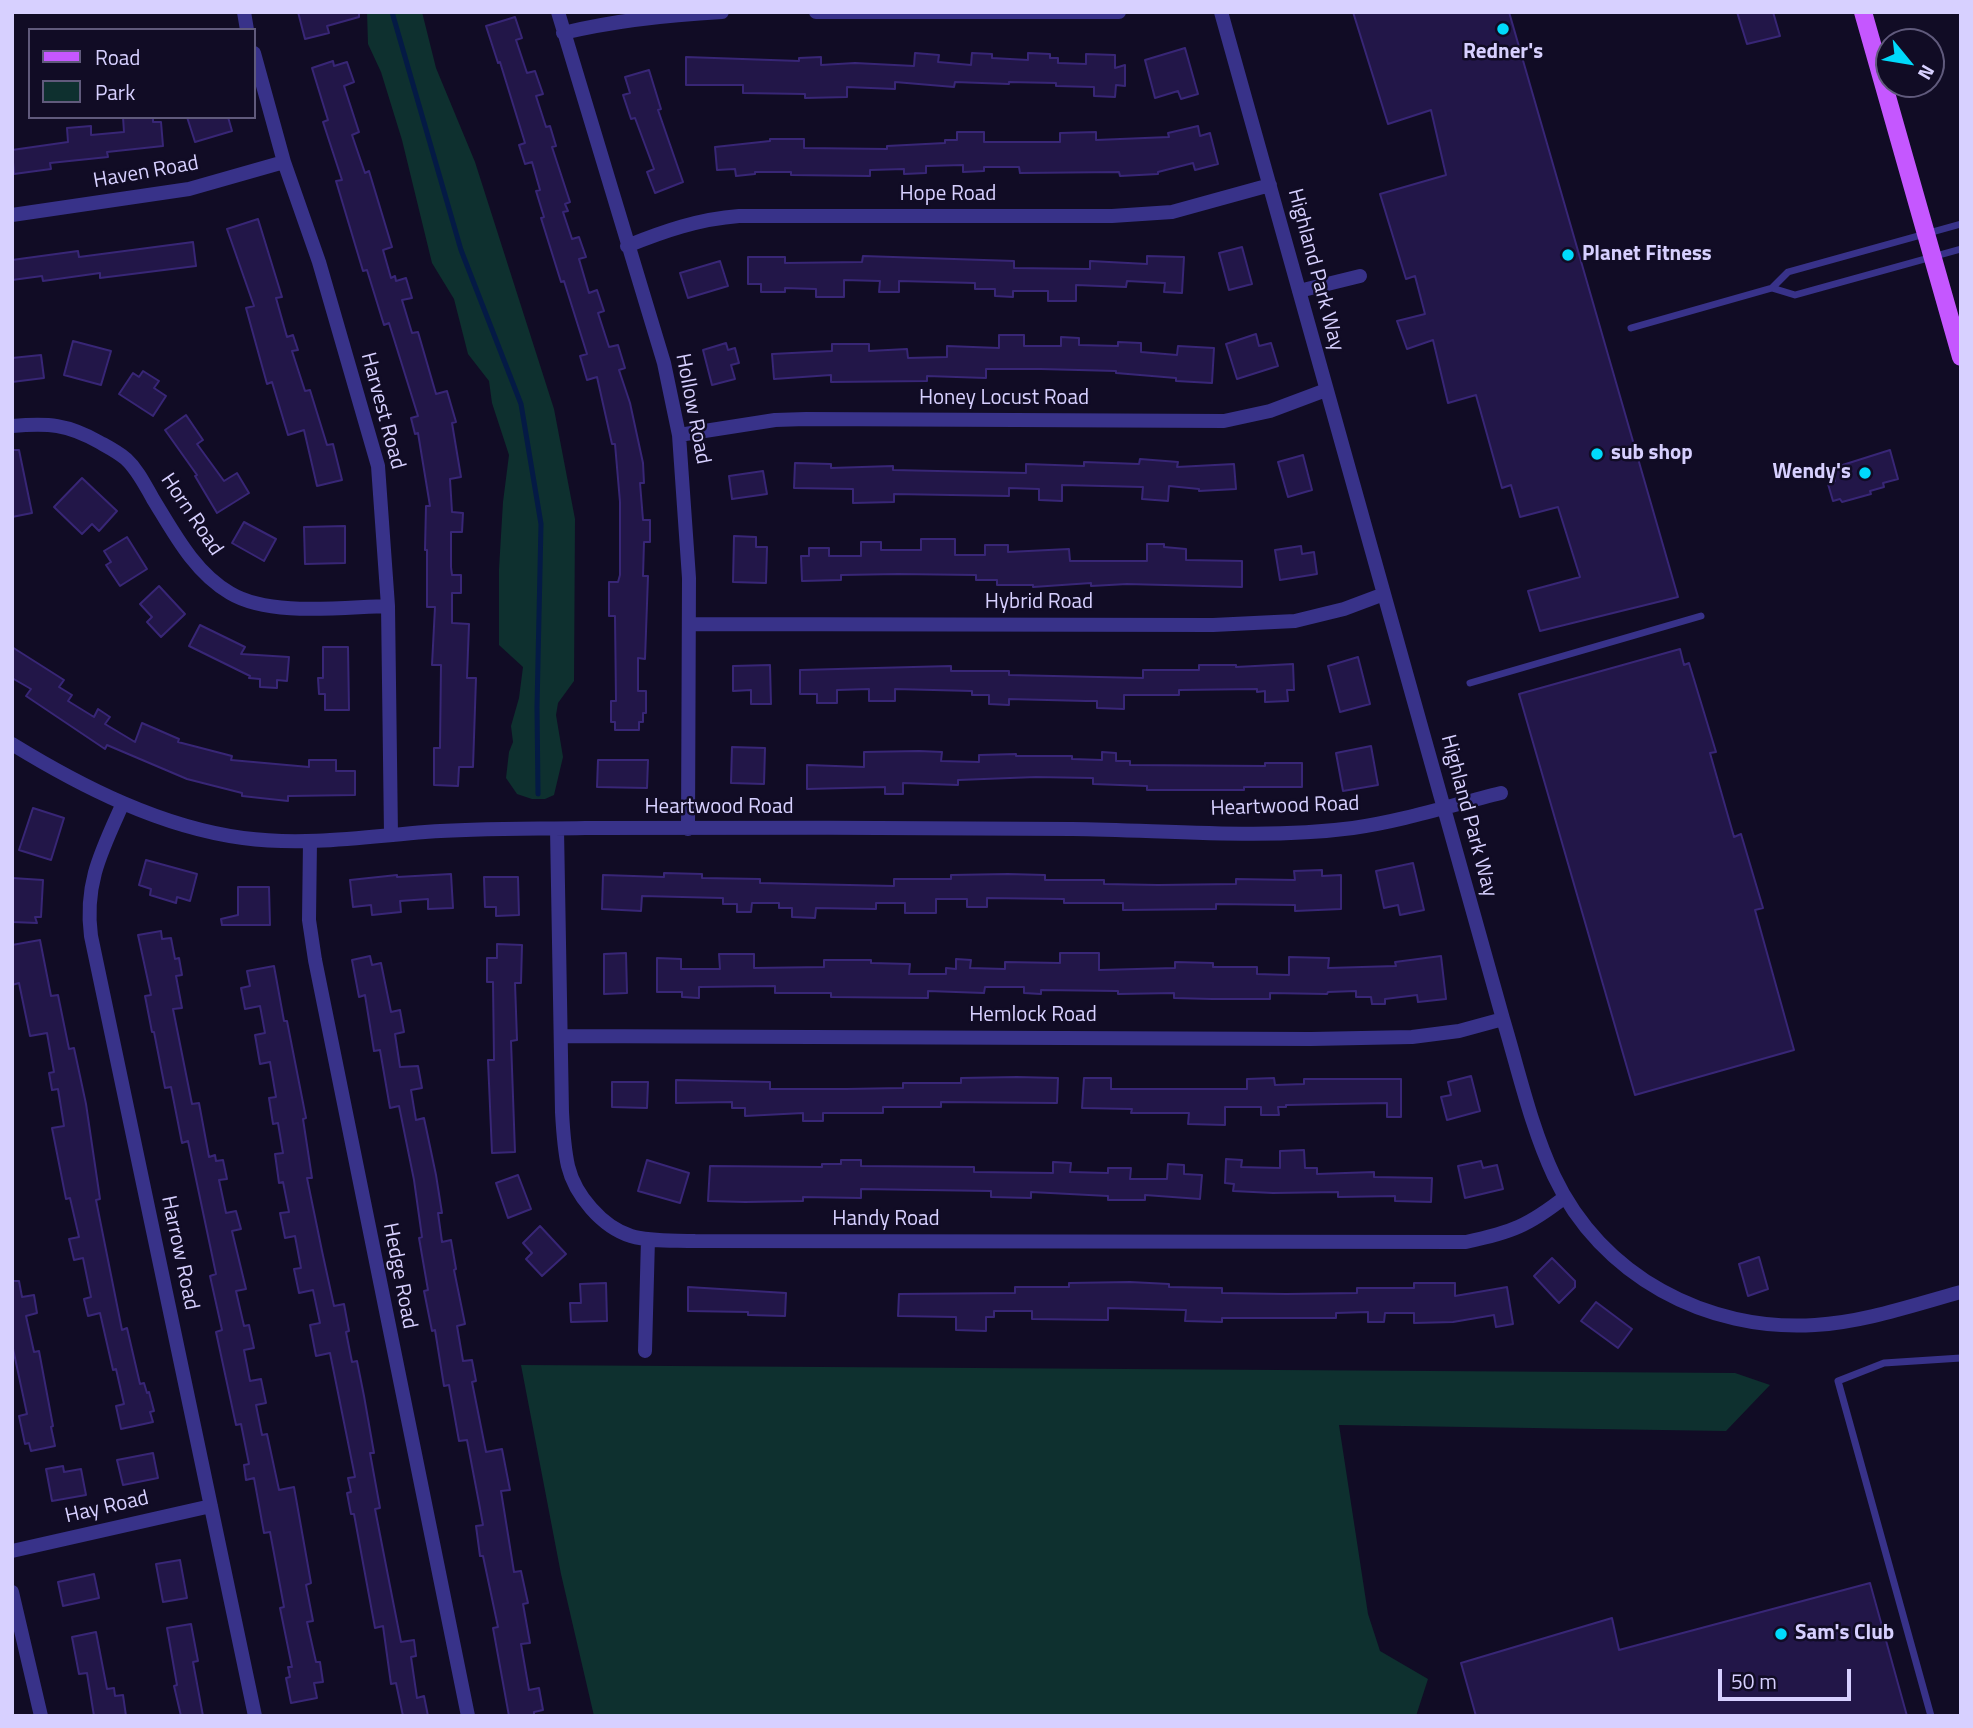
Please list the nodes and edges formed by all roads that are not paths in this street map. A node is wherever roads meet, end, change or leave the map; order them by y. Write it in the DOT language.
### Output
graph roads {
  1 [pos="558,12"];
  2 [pos="722,12"];
  3 [pos="816,12"];
  4 [pos="1119,12"];
  5 [pos="1221,12"];
  6 [pos="1863,12"];
  7 [pos="564,33"];
  8 [pos="256,60"];
  9 [pos="284,162"];
  10 [pos="1270,185"];
  11 [pos="12,215"];
  12 [pos="1961,224"];
  13 [pos="1926,234"];
  14 [pos="627,246"];
  15 [pos="1961,248"];
  16 [pos="1932,257"];
  17 [pos="1360,275"];
  18 [pos="1772,288"];
  19 [pos="1299,291"];
  20 [pos="1631,328"];
  21 [pos="1961,357"];
  22 [pos="1326,390"];
  23 [pos="12,426"];
  24 [pos="679,435"];
  25 [pos="1384,594"];
  26 [pos="388,606"];
  27 [pos="1701,616"];
  28 [pos="690,624"];
  29 [pos="1469,683"];
  30 [pos="12,744"];
  31 [pos="1501,793"];
  32 [pos="123,803"];
  33 [pos="1444,807"];
  34 [pos="557,829"];
  35 [pos="688,829"];
  36 [pos="391,835"];
  37 [pos="310,841"];
  38 [pos="1503,1019"];
  39 [pos="562,1036"];
  40 [pos="1565,1196"];
  41 [pos="648,1239"];
  42 [pos="1961,1292"];
  43 [pos="645,1351"];
  44 [pos="1961,1358"];
  45 [pos="211,1506"];
  46 [pos="12,1551"];
  47 [pos="12,1592"];
  48 [pos="41,1716"];
  49 [pos="255,1716"];
  50 [pos="468,1716"];
  51 [pos="1931,1716"];
  1 -- 7 [label="street, Hollow Road"];
  2 -- 7 [label="street"];
  3 -- 4 [label="street"];
  5 -- 10 [label="street, Highland Park Way"];
  6 -- 13 [label="main road"];
  7 -- 14 [label="street, Hollow Road"];
  8 -- 9 [label="street, Harvest Road"];
  9 -- 11 [label="street, Haven Road"];
  9 -- 26 [label="street, Harvest Road"];
  10 -- 14 [label="street, Hope Road"];
  10 -- 19 [label="street, Highland Park Way"];
  12 -- 13 [label="lane"];
  13 -- 16 [label="main road"];
  13 -- 18 [label="lane"];
  14 -- 24 [label="street, Hollow Road"];
  15 -- 16 [label="lane"];
  16 -- 18 [label="lane"];
  16 -- 21 [label="main road"];
  17 -- 19 [label="street"];
  18 -- 20 [label="lane"];
  19 -- 22 [label="street, Highland Park Way"];
  22 -- 24 [label="street, Honey Locust Road"];
  22 -- 25 [label="street, Highland Park Way"];
  23 -- 26 [label="street, Horn Road"];
  24 -- 28 [label="street, Hollow Road"];
  25 -- 28 [label="street, Hybrid Road"];
  25 -- 33 [label="street, Highland Park Way"];
  26 -- 36 [label="street, Harvest Road"];
  27 -- 29 [label="lane"];
  28 -- 35 [label="street, Hollow Road"];
  30 -- 32 [label="street, Heartwood Road"];
  31 -- 33 [label="street, Heartwood Road"];
  32 -- 37 [label="street, Heartwood Road"];
  32 -- 45 [label="street, Harrow Road"];
  33 -- 35 [label="street, Heartwood Road"];
  33 -- 38 [label="street, Highland Park Way"];
  34 -- 35 [label="street, Heartwood Road"];
  34 -- 36 [label="street, Heartwood Road"];
  34 -- 39 [label="street, Handy Road"];
  36 -- 37 [label="street, Heartwood Road"];
  37 -- 50 [label="street, Hedge Road"];
  38 -- 39 [label="street, Hemlock Road"];
  38 -- 40 [label="street, Highland Park Way"];
  39 -- 41 [label="street, Handy Road"];
  40 -- 41 [label="street, Handy Road"];
  40 -- 42 [label="street, Highland Park Way"];
  41 -- 43 [label="street"];
  44 -- 51 [label="lane"];
  45 -- 46 [label="street, Hay Road"];
  45 -- 49 [label="street, Harrow Road"];
  47 -- 48 [label="street"];
}
